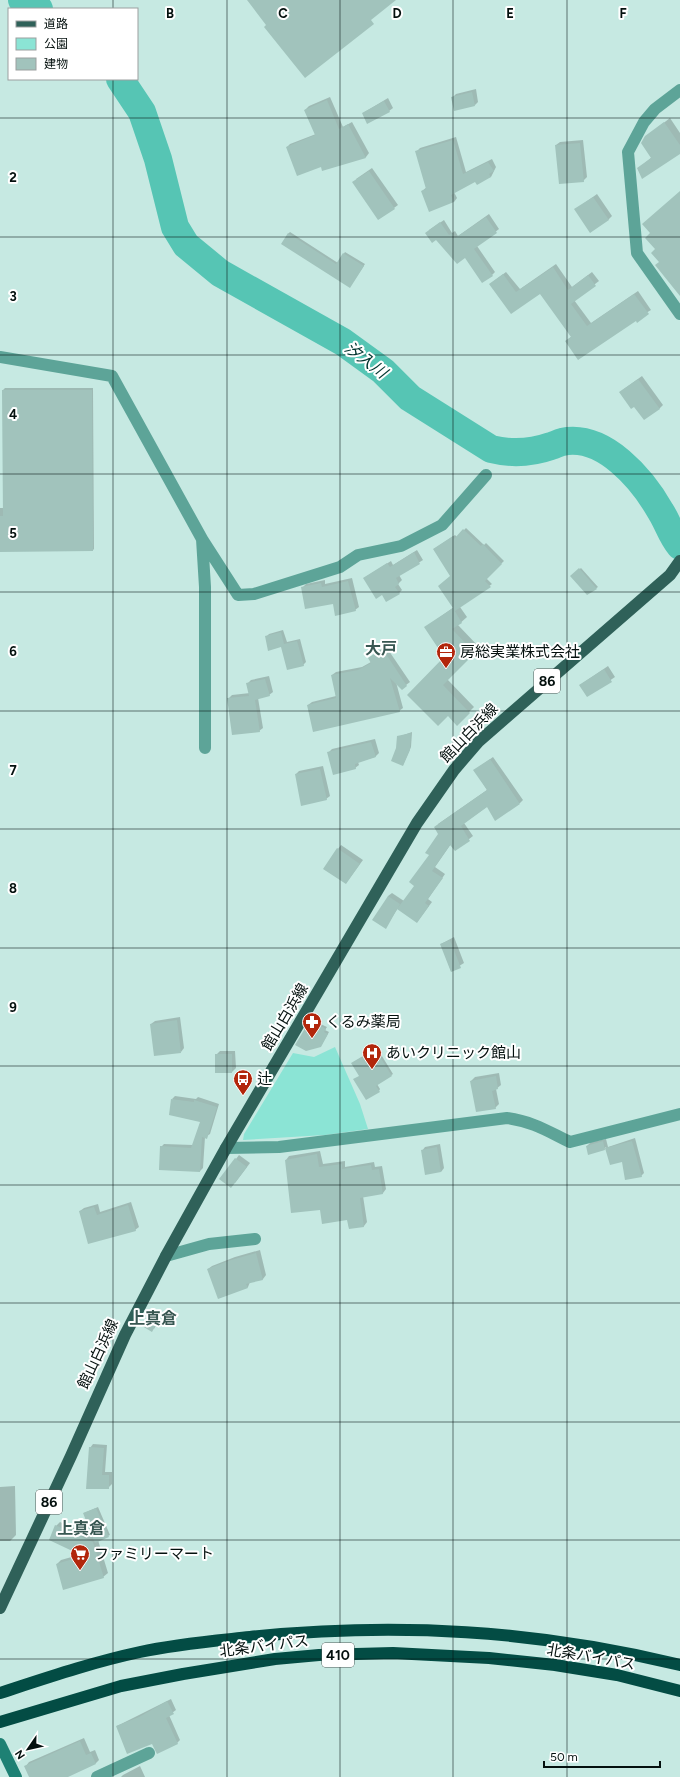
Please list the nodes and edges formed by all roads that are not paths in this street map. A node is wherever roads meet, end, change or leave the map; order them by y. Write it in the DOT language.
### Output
graph roads {
  1 [pos="680,90"];
  2 [pos="680,314"];
  3 [pos="0,357"];
  4 [pos="486,475"];
  5 [pos="202,539"];
  6 [pos="680,561"];
  7 [pos="204,748"];
  8 [pos="680,1114"];
  9 [pos="226,1148"];
  10 [pos="255,1239"];
  11 [pos="166,1256"];
  12 [pos="0,1608"];
  13 [pos="680,1665"];
  14 [pos="680,1691"];
  15 [pos="0,1693"];
  16 [pos="0,1722"];
  17 [pos="0,1744"];
  18 [pos="149,1753"];
  19 [pos="16,1777"];
  20 [pos="97,1777"];
  1 -- 2 [label="street"];
  3 -- 5 [label="street"];
  4 -- 5 [label="street"];
  5 -- 7 [label="street"];
  6 -- 9 [label="main road, 館山白浜線 / 86"];
  8 -- 9 [label="street"];
  9 -- 11 [label="main road, 館山白浜線 / 86"];
  10 -- 11 [label="street"];
  11 -- 12 [label="main road, 館山白浜線 / 86"];
  13 -- 15 [label="highway, 北条バイパス / 410"];
  14 -- 16 [label="highway, 北条バイパス / 410"];
  17 -- 19 [label="street"];
  18 -- 20 [label="street"];
}
